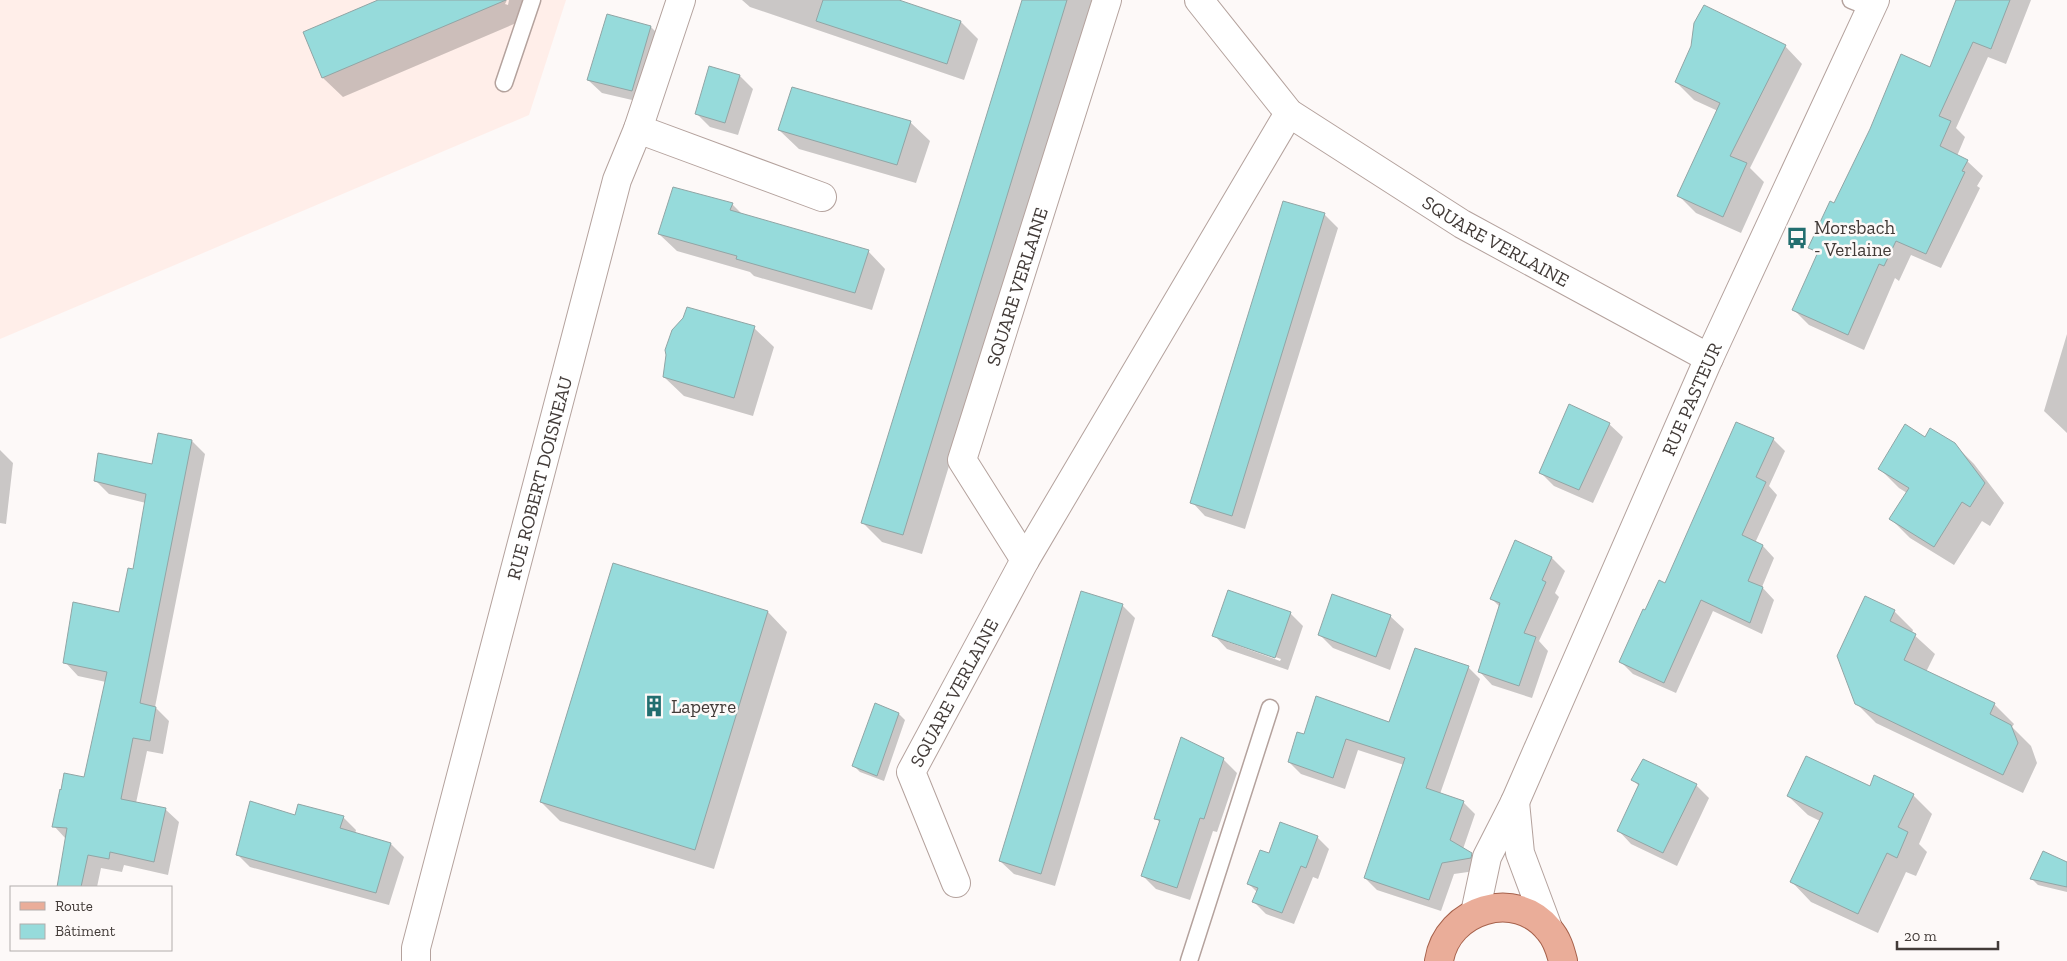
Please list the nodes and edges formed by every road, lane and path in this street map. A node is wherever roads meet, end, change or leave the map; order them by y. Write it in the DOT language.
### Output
graph roads {
  1 [pos="532,0"];
  2 [pos="681,0"];
  3 [pos="1106,0"];
  4 [pos="1199,0"];
  5 [pos="1866,3"];
  6 [pos="504,83"];
  7 [pos="1289,113"];
  8 [pos="638,129"];
  9 [pos="822,197"];
  10 [pos="1710,358"];
  11 [pos="1025,560"];
  12 [pos="1270,708"];
  13 [pos="1515,802"];
  14 [pos="956,883"];
  15 [pos="1475,913"];
  16 [pos="1548,928"];
  17 [pos="416,961"];
  18 [pos="1189,961"];
  19 [pos="1440,961"];
  20 [pos="1563,961"];
  1 -- 6 [label="lane"];
  2 -- 8 [label="street, RUE ROBERT DOISNEAU"];
  3 -- 11 [label="street, SQUARE VERLAINE"];
  4 -- 7 [label="street, SQUARE VERLAINE"];
  5 -- 10 [label="street, RUE PASTEUR"];
  7 -- 10 [label="street, SQUARE VERLAINE"];
  7 -- 11 [label="street, SQUARE VERLAINE"];
  8 -- 9 [label="street"];
  8 -- 17 [label="street, RUE ROBERT DOISNEAU"];
  10 -- 13 [label="street, RUE PASTEUR"];
  11 -- 14 [label="street, SQUARE VERLAINE"];
  12 -- 18 [label="lane"];
  13 -- 15 [label="street, RUE PASTEUR"];
  13 -- 16 [label="street, RUE PASTEUR"];
  15 -- 16 [label="main road"];
  15 -- 19 [label="main road"];
  16 -- 20 [label="main road"];
}
